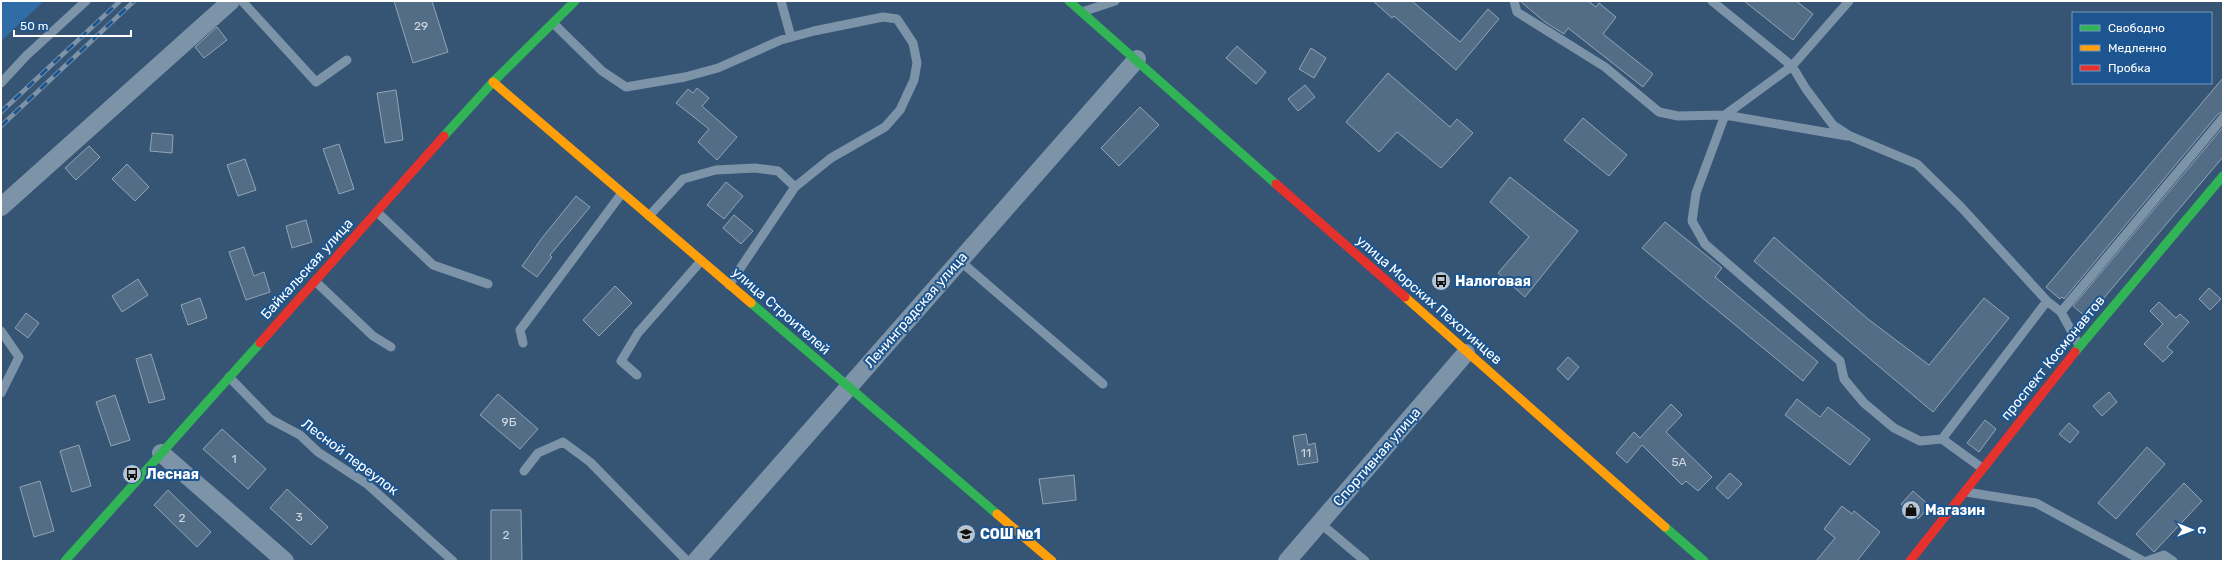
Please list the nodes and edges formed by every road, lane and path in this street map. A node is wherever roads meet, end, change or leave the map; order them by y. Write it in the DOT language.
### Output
graph roads {
  1 [pos="86,1"];
  2 [pos="231,1"];
  3 [pos="242,1"];
  4 [pos="575,1"];
  5 [pos="781,1"];
  6 [pos="1069,1"];
  7 [pos="1115,1"];
  8 [pos="1514,1"];
  9 [pos="1712,1"];
  10 [pos="1849,1"];
  11 [pos="1082,12"];
  12 [pos="552,22"];
  13 [pos="791,37"];
  14 [pos="1137,59"];
  15 [pos="346,60"];
  16 [pos="1792,66"];
  17 [pos="493,82"];
  18 [pos="1,83"];
  19 [pos="1725,115"];
  20 [pos="2223,118"];
  21 [pos="1850,136"];
  22 [pos="2223,176"];
  23 [pos="795,187"];
  24 [pos="622,193"];
  25 [pos="1,207"];
  26 [pos="377,212"];
  27 [pos="649,216"];
  28 [pos="701,261"];
  29 [pos="960,261"];
  30 [pos="315,281"];
  31 [pos="488,284"];
  32 [pos="729,285"];
  33 [pos="2048,301"];
  34 [pos="2061,312"];
  35 [pos="1,331"];
  36 [pos="523,343"];
  37 [pos="2080,346"];
  38 [pos="391,347"];
  39 [pos="1466,353"];
  40 [pos="637,375"];
  41 [pos="229,377"];
  42 [pos="1103,384"];
  43 [pos="849,387"];
  44 [pos="1,393"];
  45 [pos="1942,439"];
  46 [pos="161,453"];
  47 [pos="1982,468"];
  48 [pos="524,471"];
  49 [pos="1963,492"];
  50 [pos="1320,523"];
  51 [pos="65,561"];
  52 [pos="285,561"];
  53 [pos="453,561"];
  54 [pos="687,561"];
  55 [pos="696,561"];
  56 [pos="1052,561"];
  57 [pos="1287,561"];
  58 [pos="1365,561"];
  59 [pos="1704,561"];
  60 [pos="1910,561"];
  61 [pos="2143,561"];
  62 [pos="2147,561"];
  63 [pos="2173,561"];
  1 -- 18 [label="lane"];
  2 -- 25 [label="street"];
  3 -- 15 [label="lane"];
  4 -- 12 [label="street, Байкальская улица"];
  5 -- 13 [label="lane"];
  6 -- 11 [label="street"];
  7 -- 11 [label="lane"];
  8 -- 19 [label="lane"];
  9 -- 16 [label="lane"];
  10 -- 16 [label="lane"];
  11 -- 14 [label="street"];
  12 -- 13 [label="lane"];
  12 -- 17 [label="street, Байкальская улица"];
  13 -- 23 [label="lane"];
  14 -- 29 [label="street, Ленинградская улица"];
  14 -- 39 [label="street, улица Морских Пехотинцев"];
  16 -- 19 [label="lane"];
  16 -- 21 [label="lane"];
  17 -- 24 [label="street, улица Строителей"];
  17 -- 26 [label="street, Байкальская улица"];
  19 -- 21 [label="lane"];
  19 -- 45 [label="lane"];
  20 -- 34 [label="lane"];
  21 -- 33 [label="lane"];
  22 -- 37 [label="street, проспект Космонавтов"];
  23 -- 27 [label="lane"];
  23 -- 32 [label="lane"];
  24 -- 27 [label="street, улица Строителей"];
  24 -- 36 [label="lane"];
  26 -- 30 [label="street, Байкальская улица"];
  26 -- 31 [label="lane"];
  27 -- 28 [label="street, улица Строителей"];
  28 -- 32 [label="street, улица Строителей"];
  28 -- 40 [label="lane"];
  29 -- 42 [label="lane"];
  29 -- 43 [label="street, Ленинградская улица"];
  30 -- 38 [label="lane"];
  30 -- 41 [label="street, Байкальская улица"];
  32 -- 43 [label="street, улица Строителей"];
  33 -- 34 [label="lane"];
  33 -- 45 [label="lane"];
  34 -- 37 [label="lane"];
  35 -- 44 [label="lane"];
  37 -- 47 [label="street, проспект Космонавтов"];
  39 -- 50 [label="street, Спортивная улица"];
  39 -- 59 [label="street, улица Морских Пехотинцев"];
  41 -- 46 [label="street, Байкальская улица"];
  41 -- 53 [label="lane, Лесной переулок"];
  43 -- 55 [label="street, Ленинградская улица"];
  43 -- 56 [label="street, улица Строителей"];
  45 -- 47 [label="lane"];
  46 -- 51 [label="street, Байкальская улица"];
  46 -- 52 [label="street"];
  47 -- 49 [label="street, проспект Космонавтов"];
  48 -- 54 [label="lane"];
  49 -- 60 [label="street, проспект Космонавтов"];
  49 -- 61 [label="lane"];
  50 -- 57 [label="street, Спортивная улица"];
  50 -- 58 [label="lane"];
  62 -- 63 [label="lane"];
}
